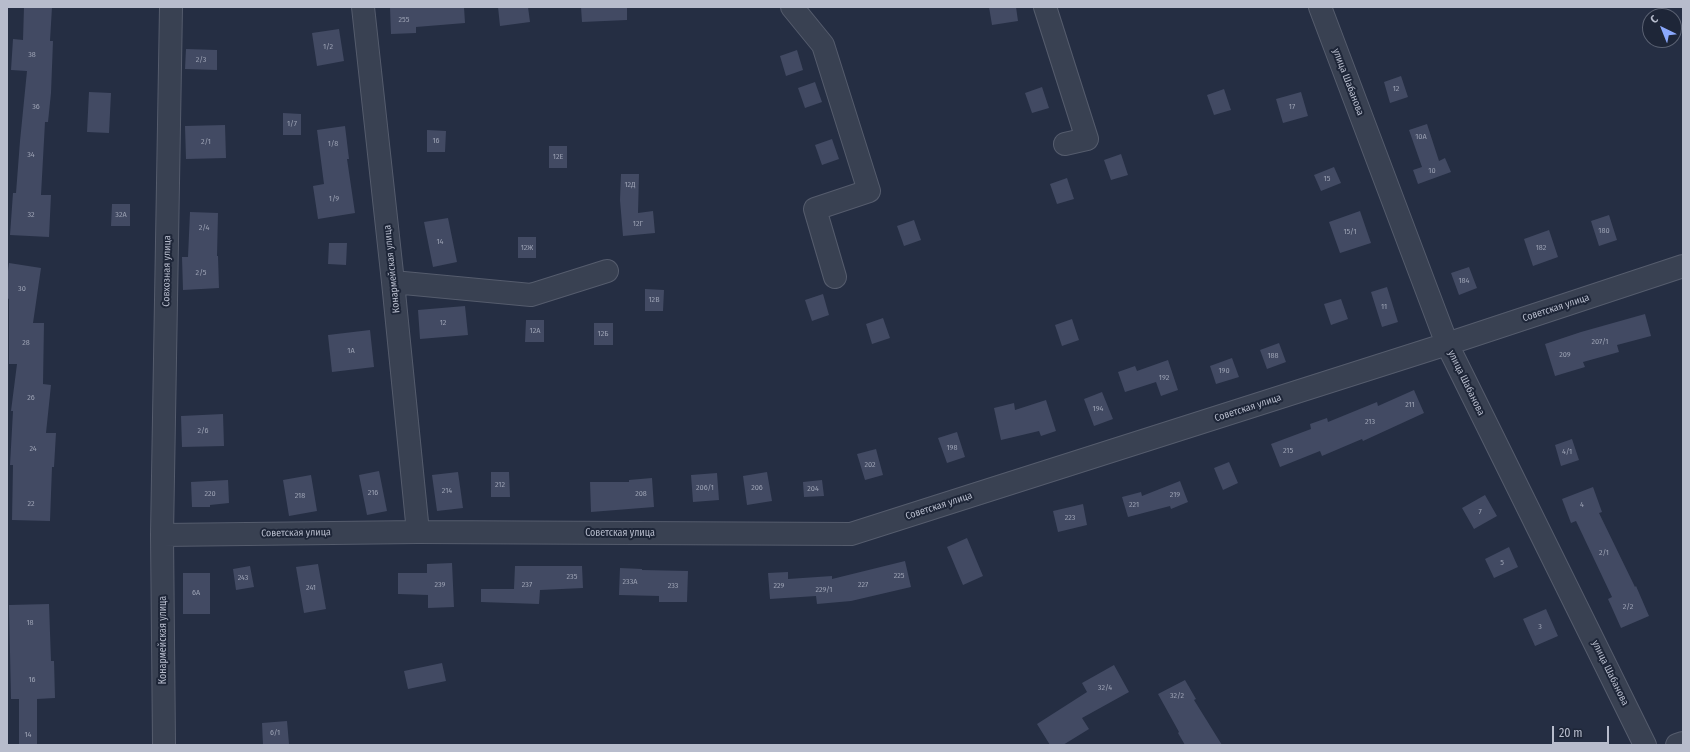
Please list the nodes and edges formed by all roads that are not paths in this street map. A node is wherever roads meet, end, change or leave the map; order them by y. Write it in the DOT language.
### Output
graph roads {
  1 [pos="171,7"];
  2 [pos="363,7"];
  3 [pos="792,7"];
  4 [pos="1045,7"];
  5 [pos="1320,7"];
  6 [pos="1064,144"];
  7 [pos="1683,266"];
  8 [pos="607,271"];
  9 [pos="835,277"];
  10 [pos="393,282"];
  11 [pos="1447,344"];
  12 [pos="418,532"];
  13 [pos="162,535"];
  14 [pos="1683,743"];
  15 [pos="164,745"];
  16 [pos="1645,745"];
  17 [pos="1677,745"];
  1 -- 13 [label="street, Совхозная улица"];
  2 -- 10 [label="street, Конармейская улица"];
  3 -- 9 [label="street"];
  4 -- 6 [label="street"];
  5 -- 11 [label="street, улица Шабанова"];
  7 -- 11 [label="street, Советская улица"];
  8 -- 10 [label="street"];
  10 -- 12 [label="street, Конармейская улица"];
  11 -- 12 [label="street, Советская улица"];
  11 -- 16 [label="street, улица Шабанова"];
  12 -- 13 [label="street, Советская улица"];
  13 -- 15 [label="street, Конармейская улица"];
  14 -- 17 [label="street"];
}
